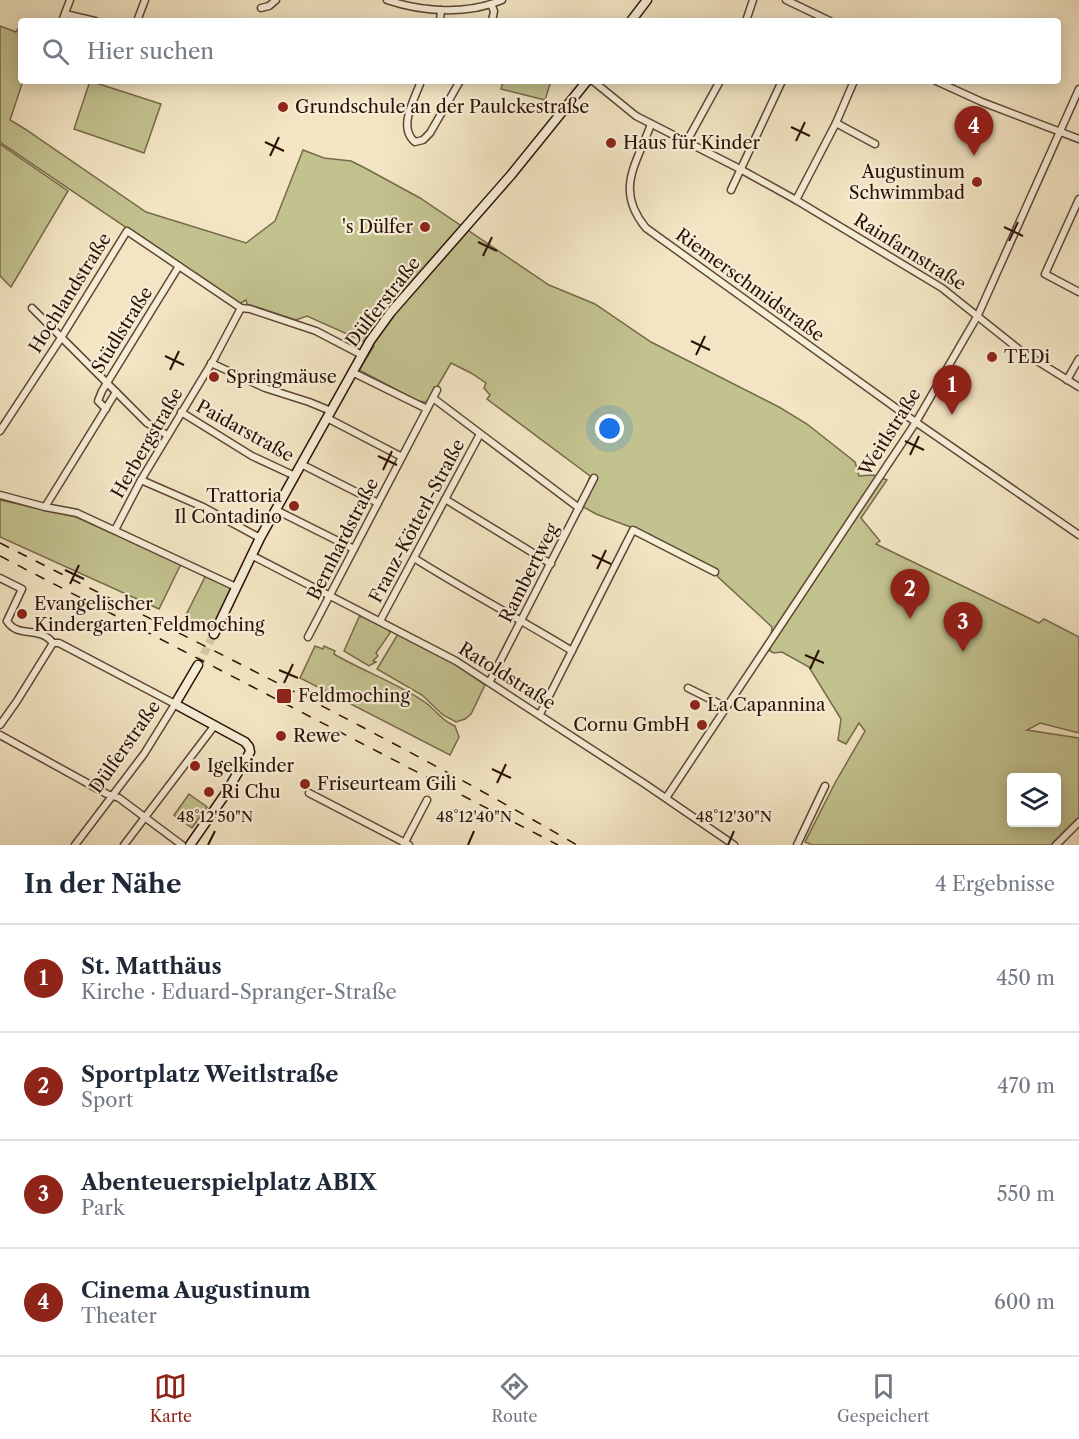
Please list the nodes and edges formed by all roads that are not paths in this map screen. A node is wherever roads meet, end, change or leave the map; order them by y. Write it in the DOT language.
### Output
graph roads {
  1 [pos="70,0"];
  2 [pos="145,0"];
  3 [pos="276,0"];
  4 [pos="387,0"];
  5 [pos="502,0"];
  6 [pos="647,0"];
  7 [pos="753,0"];
  8 [pos="786,0"];
  9 [pos="491,4"];
  10 [pos="261,8"];
  11 [pos="441,10"];
  12 [pos="810,12"];
  13 [pos="65,14"];
  14 [pos="63,18"];
  15 [pos="82,18"];
  16 [pos="138,18"];
  17 [pos="440,18"];
  18 [pos="493,18"];
  19 [pos="633,18"];
  20 [pos="747,18"];
  21 [pos="807,18"];
  22 [pos="823,18"];
  23 [pos="420,84"];
  24 [pos="458,84"];
  25 [pos="585,84"];
  26 [pos="597,84"];
  27 [pos="718,84"];
  28 [pos="781,84"];
  29 [pos="853,84"];
  30 [pos="943,84"];
  31 [pos="1079,89"];
  32 [pos="636,116"];
  33 [pos="836,123"];
  34 [pos="651,124"];
  35 [pos="1059,132"];
  36 [pos="646,139"];
  37 [pos="1079,139"];
  38 [pos="687,141"];
  39 [pos="875,144"];
  40 [pos="740,169"];
  41 [pos="731,190"];
  42 [pos="1079,199"];
  43 [pos="796,200"];
  44 [pos="179,266"];
  45 [pos="1079,292"];
  46 [pos="32,308"];
  47 [pos="241,308"];
  48 [pos="978,315"];
  49 [pos="61,338"];
  50 [pos="362,355"];
  51 [pos="1079,359"];
  52 [pos="211,363"];
  53 [pos="352,372"];
  54 [pos="1067,380"];
  55 [pos="108,383"];
  56 [pos="1079,387"];
  57 [pos="437,390"];
  58 [pos="116,393"];
  59 [pos="433,398"];
  60 [pos="106,409"];
  61 [pos="427,409"];
  62 [pos="181,412"];
  63 [pos="329,414"];
  64 [pos="916,422"];
  65 [pos="0,431"];
  66 [pos="480,434"];
  67 [pos="167,435"];
  68 [pos="402,457"];
  69 [pos="302,464"];
  70 [pos="295,476"];
  71 [pos="594,478"];
  72 [pos="141,480"];
  73 [pos="0,495"];
  74 [pos="445,499"];
  75 [pos="378,503"];
  76 [pos="45,507"];
  77 [pos="579,508"];
  78 [pos="276,510"];
  79 [pos="115,530"];
  80 [pos="1079,535"];
  81 [pos="260,538"];
  82 [pos="354,549"];
  83 [pos="251,555"];
  84 [pos="414,558"];
  85 [pos="551,564"];
  86 [pos="716,572"];
  87 [pos="0,578"];
  88 [pos="236,586"];
  89 [pos="330,597"];
  90 [pos="522,620"];
  91 [pos="380,621"];
  92 [pos="3,622"];
  93 [pos="214,634"];
  94 [pos="308,637"];
  95 [pos="53,643"];
  96 [pos="572,651"];
  97 [pos="198,665"];
  98 [pos="490,681"];
  99 [pos="688,688"];
  100 [pos="175,704"];
  101 [pos="726,707"];
  102 [pos="540,714"];
  103 [pos="0,725"];
  104 [pos="215,725"];
  105 [pos="0,735"];
  106 [pos="825,786"];
  107 [pos="309,793"];
  108 [pos="113,796"];
  109 [pos="666,798"];
  110 [pos="427,800"];
  111 [pos="145,818"];
  112 [pos="1079,822"];
  113 [pos="406,844"];
  114 [pos="75,845"];
  115 [pos="124,845"];
  116 [pos="182,845"];
  117 [pos="190,845"];
  118 [pos="734,845"];
  119 [pos="797,845"];
  120 [pos="1056,845"];
  1 -- 13 [label="street"];
  2 -- 16 [label="street"];
  3 -- 10 [label="street"];
  4 -- 11 [label="street"];
  5 -- 9 [label="street"];
  6 -- 19 [label="main road"];
  7 -- 20 [label="street"];
  8 -- 12 [label="street"];
  9 -- 11 [label="street"];
  9 -- 18 [label="street"];
  11 -- 17 [label="street"];
  12 -- 21 [label="street"];
  12 -- 22 [label="street"];
  13 -- 14 [label="street"];
  13 -- 15 [label="street"];
  23 -- 24 [label="street"];
  25 -- 50 [label="main road, Dülferstraße"];
  26 -- 32 [label="street, Rainfarnstraße"];
  27 -- 38 [label="street"];
  28 -- 40 [label="street"];
  29 -- 33 [label="street"];
  30 -- 35 [label="street"];
  31 -- 35 [label="street, Weitlstraße"];
  32 -- 34 [label="street, Rainfarnstraße"];
  32 -- 36 [label="street"];
  33 -- 39 [label="street"];
  33 -- 43 [label="street"];
  34 -- 36 [label="street, Riemerschmidstraße"];
  34 -- 38 [label="street, Rainfarnstraße"];
  35 -- 37 [label="street"];
  35 -- 48 [label="street, Weitlstraße"];
  36 -- 64 [label="street, Riemerschmidstraße"];
  38 -- 40 [label="street, Rainfarnstraße"];
  40 -- 41 [label="street"];
  40 -- 43 [label="street, Rainfarnstraße"];
  42 -- 45 [label="street"];
  43 -- 48 [label="street, Rainfarnstraße"];
  44 -- 47 [label="street"];
  44 -- 49 [label="street, Hochlandstraße"];
  44 -- 55 [label="street, Stüdlstraße"];
  46 -- 49 [label="street"];
  47 -- 50 [label="street"];
  47 -- 52 [label="street, Herbergstraße"];
  48 -- 54 [label="street, Rainfarnstraße"];
  48 -- 64 [label="street, Weitlstraße"];
  49 -- 55 [label="street"];
  49 -- 65 [label="street, Hochlandstraße"];
  50 -- 53 [label="main road, Dülferstraße"];
  51 -- 54 [label="street"];
  52 -- 62 [label="street, Herbergstraße"];
  52 -- 63 [label="street"];
  53 -- 61 [label="street"];
  53 -- 63 [label="main road, Dülferstraße"];
  54 -- 56 [label="street, Rainfarnstraße"];
  55 -- 58 [label="street"];
  55 -- 60 [label="street, Stüdlstraße"];
  57 -- 59 [label="street, Bernhardstraße"];
  58 -- 60 [label="street, Stüdlstraße"];
  58 -- 67 [label="street"];
  59 -- 61 [label="street, Bernhardstraße"];
  59 -- 66 [label="street"];
  60 -- 76 [label="street, Stüdlstraße"];
  61 -- 68 [label="street, Bernhardstraße"];
  62 -- 67 [label="street, Herbergstraße"];
  62 -- 70 [label="street, Paidarstraße"];
  63 -- 68 [label="street"];
  63 -- 69 [label="main road, Dülferstraße"];
  64 -- 80 [label="street, Riemerschmidstraße"];
  64 -- 101 [label="street, Weitlstraße"];
  66 -- 74 [label="street, Franz-Kötterl-Straße"];
  66 -- 77 [label="street"];
  67 -- 72 [label="street, Herbergstraße"];
  68 -- 75 [label="street, Bernhardstraße"];
  69 -- 70 [label="main road, Dülferstraße"];
  69 -- 75 [label="street"];
  70 -- 78 [label="main road, Dülferstraße"];
  71 -- 77 [label="street, Rambertweg"];
  72 -- 79 [label="street, Herbergstraße"];
  72 -- 81 [label="street"];
  73 -- 76 [label="street"];
  74 -- 84 [label="street, Franz-Kötterl-Straße"];
  74 -- 85 [label="street"];
  75 -- 82 [label="street, Bernhardstraße"];
  76 -- 79 [label="street"];
  77 -- 85 [label="street, Rambertweg"];
  78 -- 81 [label="main road, Dülferstraße"];
  78 -- 82 [label="street"];
  79 -- 88 [label="street"];
  81 -- 83 [label="main road, Dülferstraße"];
  82 -- 89 [label="street, Bernhardstraße"];
  83 -- 88 [label="main road, Dülferstraße"];
  83 -- 89 [label="street, Ratoldstraße"];
  84 -- 90 [label="street"];
  84 -- 91 [label="street, Franz-Kötterl-Straße"];
  85 -- 90 [label="street, Rambertweg"];
  86 -- 96 [label="street"];
  87 -- 92 [label="street"];
  88 -- 93 [label="main road, Dülferstraße"];
  89 -- 91 [label="street, Ratoldstraße"];
  89 -- 94 [label="street, Bernhardstraße"];
  90 -- 96 [label="street"];
  90 -- 98 [label="street, Rambertweg"];
  91 -- 98 [label="street, Ratoldstraße"];
  92 -- 95 [label="street"];
  95 -- 100 [label="street"];
  95 -- 103 [label="street"];
  96 -- 102 [label="street"];
  97 -- 100 [label="main road, Dülferstraße"];
  98 -- 102 [label="street, Ratoldstraße"];
  99 -- 101 [label="street"];
  100 -- 104 [label="main road"];
  100 -- 108 [label="street, Dülferstraße"];
  101 -- 109 [label="street, Weitlstraße"];
  102 -- 109 [label="street, Ratoldstraße"];
  104 -- 111 [label="street"];
  104 -- 117 [label="main road"];
  105 -- 108 [label="street"];
  106 -- 119 [label="street"];
  107 -- 113 [label="street"];
  108 -- 111 [label="street"];
  108 -- 114 [label="street, Dülferstraße"];
  109 -- 118 [label="street, Ratoldstraße"];
  110 -- 113 [label="street"];
  111 -- 115 [label="street"];
  111 -- 116 [label="street"];
  112 -- 120 [label="street"];
}
